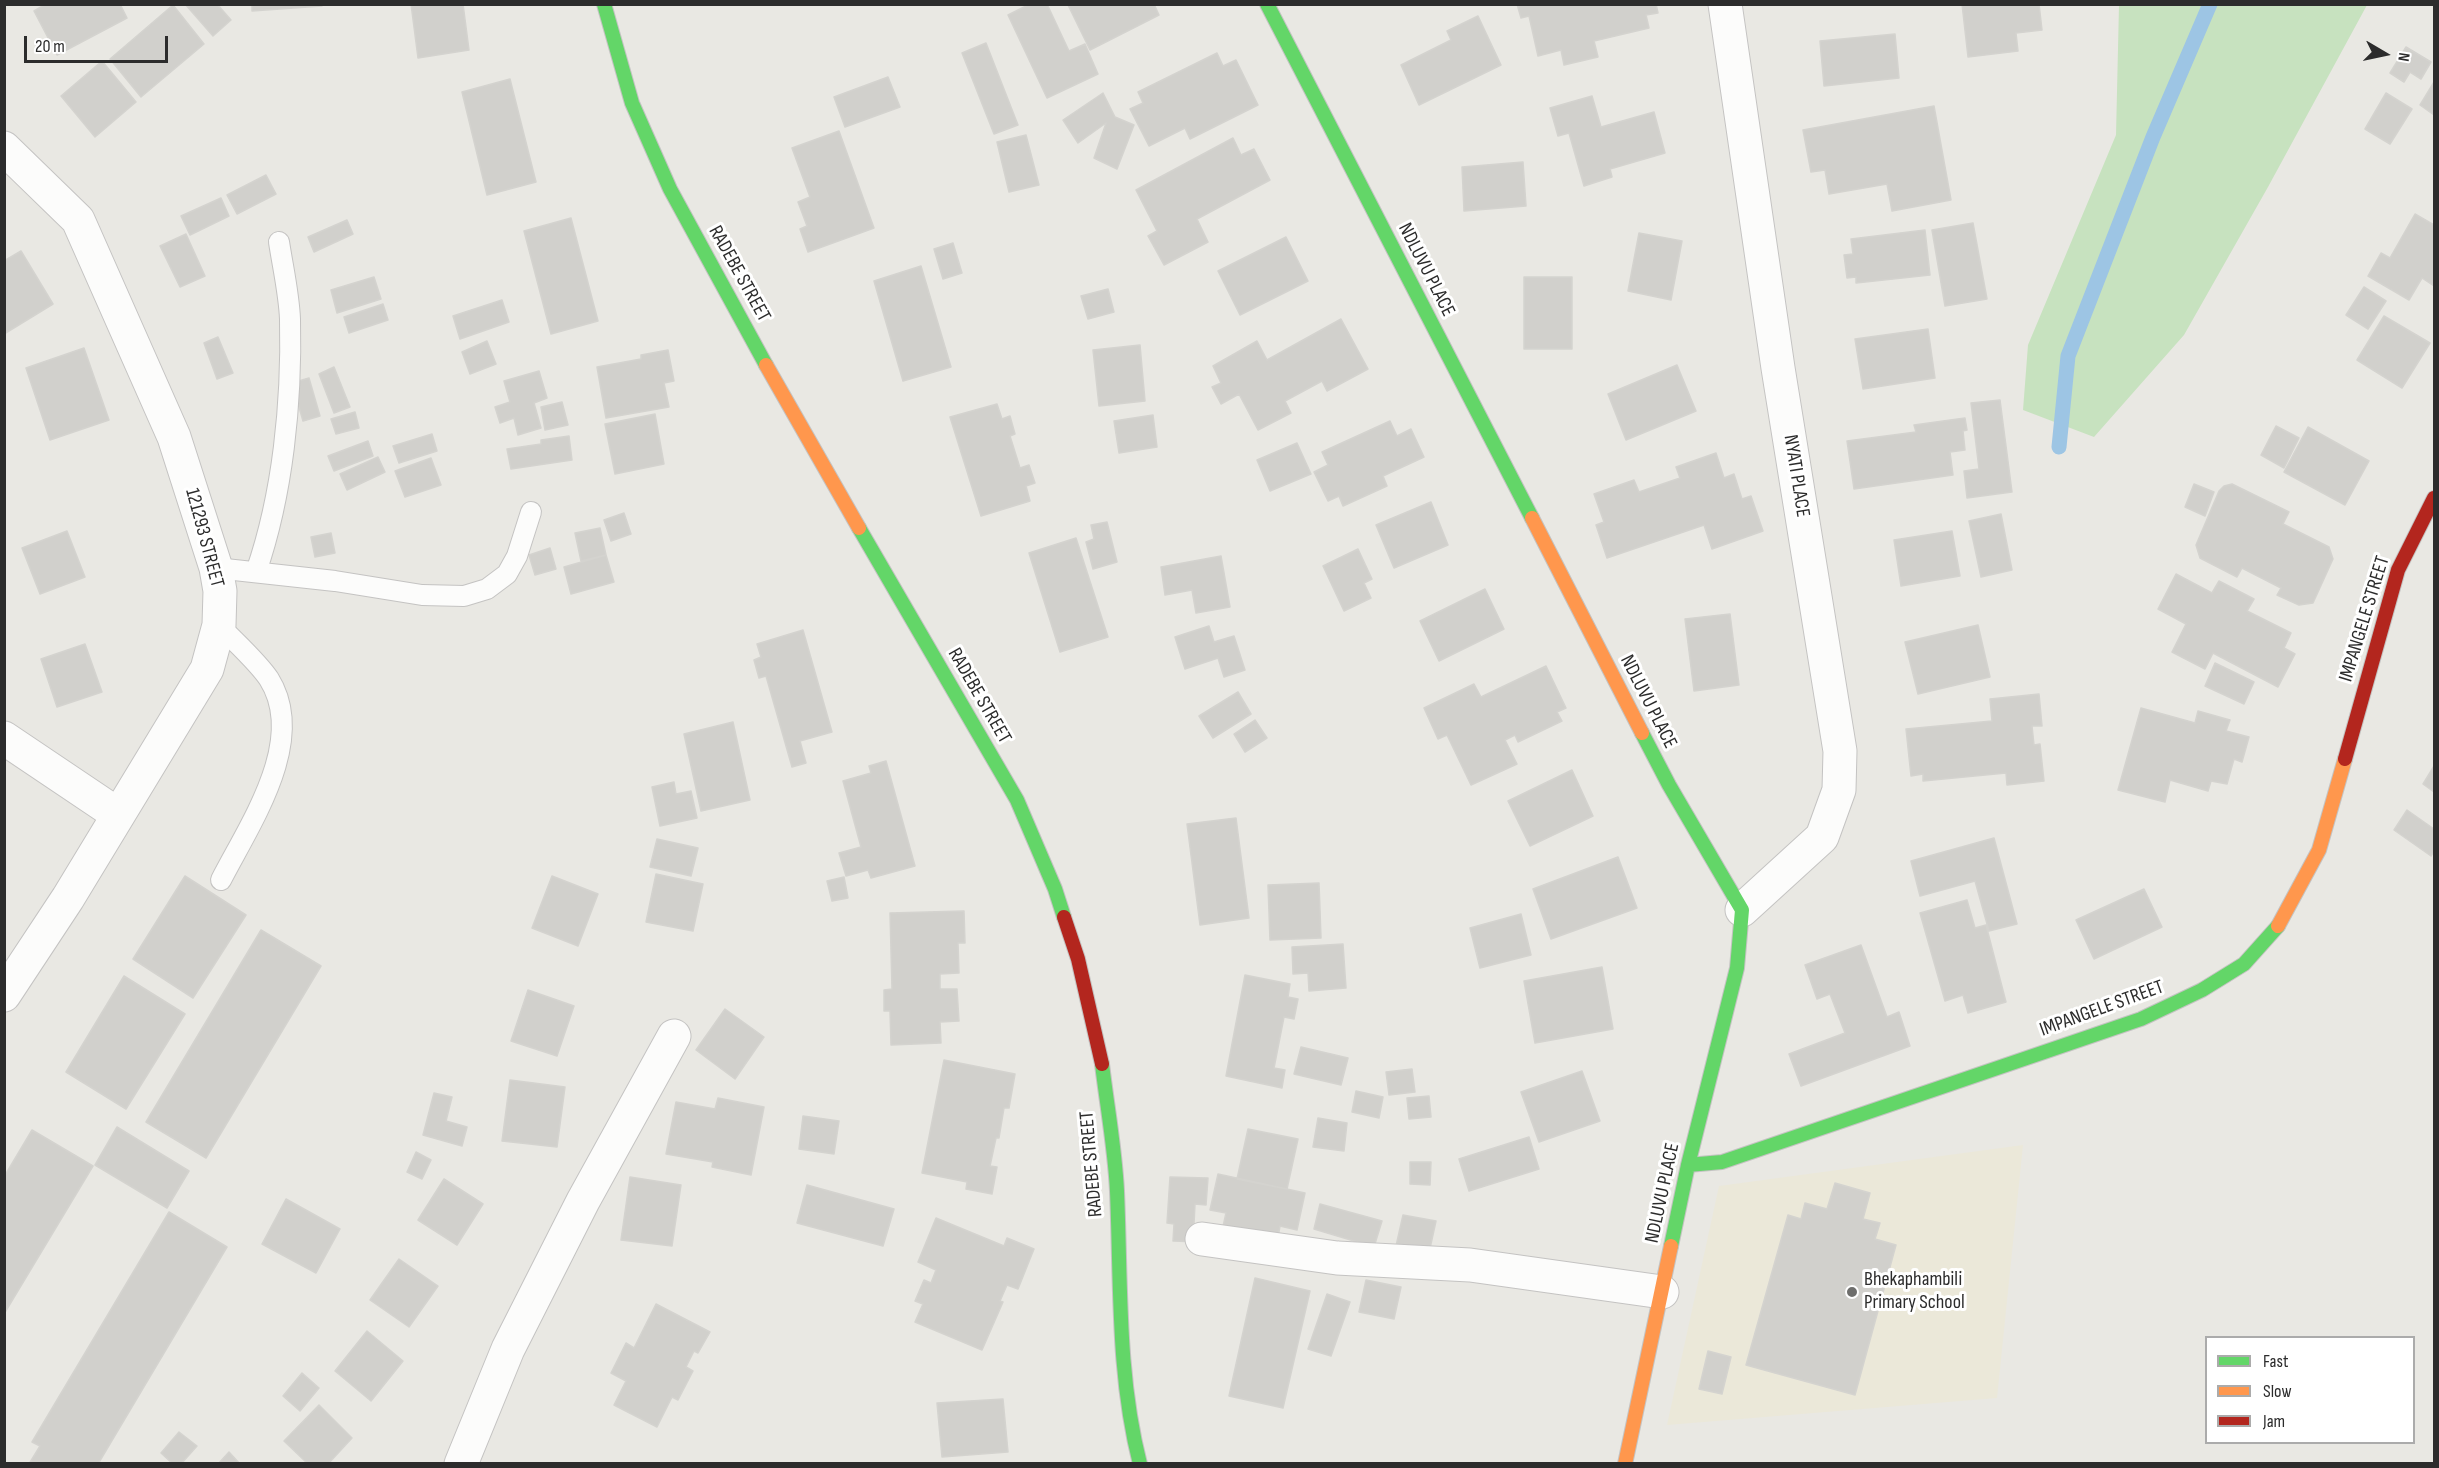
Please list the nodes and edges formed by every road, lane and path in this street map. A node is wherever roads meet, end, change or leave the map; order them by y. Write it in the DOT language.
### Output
graph roads {
  1 [pos="604,4"];
  2 [pos="1267,4"];
  3 [pos="1725,4"];
  4 [pos="4,148"];
  5 [pos="279,243"];
  6 [pos="2434,498"];
  7 [pos="531,512"];
  8 [pos="216,568"];
  9 [pos="256,572"];
  10 [pos="219,625"];
  11 [pos="4,738"];
  12 [pos="117,814"];
  13 [pos="221,880"];
  14 [pos="1742,910"];
  15 [pos="4,995"];
  16 [pos="674,1036"];
  17 [pos="1688,1165"];
  18 [pos="1202,1239"];
  19 [pos="1662,1292"];
  20 [pos="461,1464"];
  21 [pos="1140,1464"];
  22 [pos="1625,1464"];
  1 -- 21 [label="street, RADEBE STREET"];
  2 -- 14 [label="street, NDLUVU PLACE"];
  3 -- 14 [label="street, NYATI PLACE"];
  4 -- 8 [label="street, 121293 STREET"];
  5 -- 9 [label="lane"];
  6 -- 17 [label="street, IMPANGELE STREET"];
  7 -- 9 [label="lane"];
  8 -- 9 [label="lane"];
  8 -- 10 [label="street, 121293 STREET"];
  10 -- 12 [label="street, 121293 STREET"];
  10 -- 13 [label="lane"];
  11 -- 12 [label="street"];
  12 -- 15 [label="street, 121293 STREET"];
  14 -- 17 [label="street, NDLUVU PLACE"];
  16 -- 20 [label="street"];
  17 -- 19 [label="street, NDLUVU PLACE"];
  18 -- 19 [label="street"];
  19 -- 22 [label="street, NDLUVU PLACE"];
}
